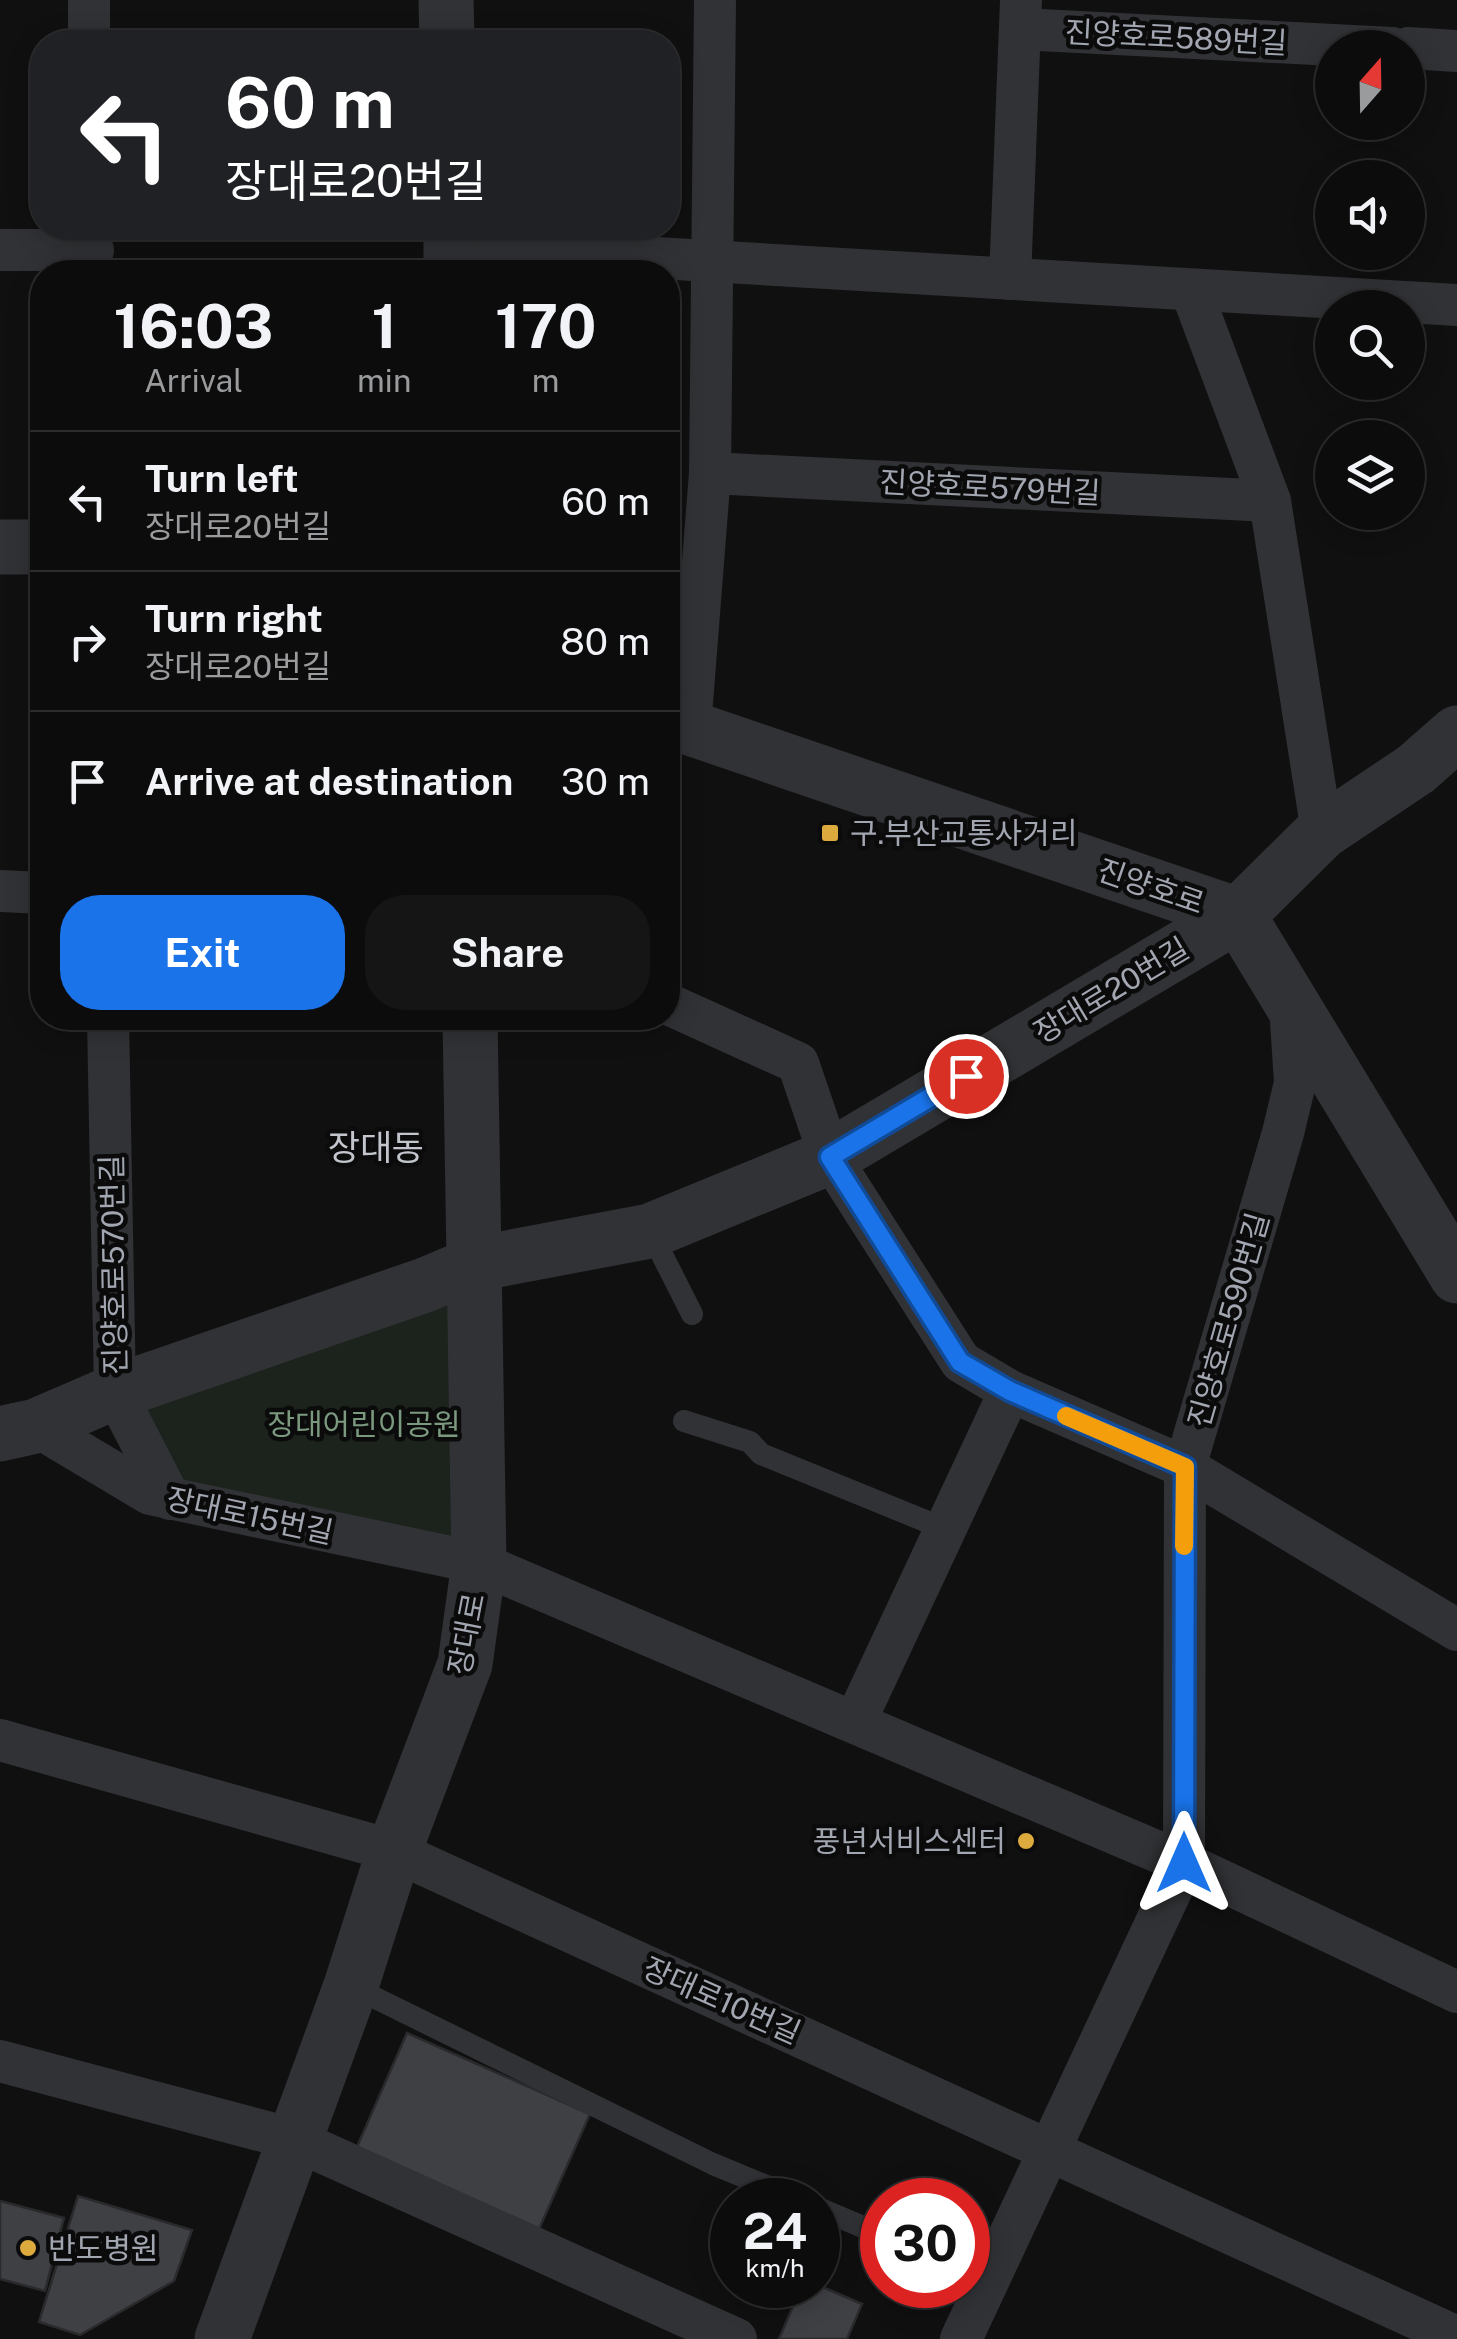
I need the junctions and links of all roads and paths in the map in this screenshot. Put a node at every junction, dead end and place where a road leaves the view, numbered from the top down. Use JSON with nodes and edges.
{"nodes":[{"id":1,"x":89,"y":0,"type":"edge"},
{"id":2,"x":446,"y":0,"type":"edge"},
{"id":3,"x":714,"y":0,"type":"edge"},
{"id":4,"x":1020,"y":15,"type":"edge"},
{"id":5,"x":90,"y":30,"type":"edge"},
{"id":6,"x":447,"y":30,"type":"edge"},
{"id":7,"x":1315,"y":41,"type":"edge"},
{"id":8,"x":1425,"y":49,"type":"edge"},
{"id":9,"x":1457,"y":51,"type":"edge"},
{"id":10,"x":451,"y":249,"type":"edge"},
{"id":11,"x":0,"y":250,"type":"edge"},
{"id":12,"x":93,"y":250,"type":"edge"},
{"id":13,"x":672,"y":260,"type":"edge"},
{"id":14,"x":680,"y":260,"type":"edge"},
{"id":15,"x":712,"y":262,"type":"junction"},
{"id":16,"x":1010,"y":279,"type":"junction"},
{"id":17,"x":1190,"y":290,"type":"junction"},
{"id":18,"x":1457,"y":305,"type":"edge"},
{"id":19,"x":710,"y":473,"type":"junction"},
{"id":20,"x":1270,"y":502,"type":"junction"},
{"id":21,"x":0,"y":547,"type":"edge"},
{"id":22,"x":30,"y":547,"type":"edge"},
{"id":23,"x":680,"y":706,"type":"edge"},
{"id":24,"x":680,"y":723,"type":"edge"},
{"id":25,"x":1457,"y":733,"type":"edge"},
{"id":26,"x":1322,"y":832,"type":"junction"},
{"id":27,"x":0,"y":892,"type":"edge"},
{"id":28,"x":30,"y":892,"type":"edge"},
{"id":29,"x":1238,"y":915,"type":"junction"},
{"id":30,"x":1290,"y":1004,"type":"junction"},
{"id":31,"x":680,"y":1009,"type":"edge"},
{"id":32,"x":108,"y":1030,"type":"edge"},
{"id":33,"x":470,"y":1030,"type":"edge"},
{"id":34,"x":830,"y":1157,"type":"junction"},
{"id":35,"x":650,"y":1231,"type":"junction"},
{"id":36,"x":475,"y":1264,"type":"junction"},
{"id":37,"x":1457,"y":1276,"type":"edge"},
{"id":38,"x":692,"y":1314,"type":"dead end"},
{"id":39,"x":1010,"y":1391,"type":"junction"},
{"id":40,"x":115,"y":1392,"type":"junction"},
{"id":41,"x":684,"y":1420,"type":"dead end"},
{"id":42,"x":12,"y":1428,"type":"edge"},
{"id":43,"x":1185,"y":1467,"type":"junction"},
{"id":44,"x":170,"y":1500,"type":"junction"},
{"id":45,"x":945,"y":1528,"type":"junction"},
{"id":46,"x":479,"y":1563,"type":"junction"},
{"id":47,"x":1457,"y":1630,"type":"edge"},
{"id":48,"x":855,"y":1722,"type":"junction"},
{"id":49,"x":0,"y":1740,"type":"edge"},
{"id":50,"x":394,"y":1852,"type":"junction"},
{"id":51,"x":1184,"y":1863,"type":"junction"},
{"id":52,"x":351,"y":1986,"type":"junction"},
{"id":53,"x":1457,"y":1992,"type":"edge"},
{"id":54,"x":0,"y":2060,"type":"edge"},
{"id":55,"x":293,"y":2139,"type":"junction"},
{"id":56,"x":1050,"y":2149,"type":"junction"},
{"id":57,"x":747,"y":2178,"type":"edge"},
{"id":58,"x":990,"y":2255,"type":"edge"},
{"id":59,"x":970,"y":2308,"type":"edge"},
{"id":60,"x":1457,"y":2336,"type":"edge"},
{"id":61,"x":222,"y":2339,"type":"edge"},
{"id":62,"x":736,"y":2339,"type":"edge"},
{"id":63,"x":962,"y":2339,"type":"edge"}],
"edges":[{"from":1,"to":5,"type":"street"},
{"from":2,"to":6,"type":"street"},
{"from":3,"to":15,"type":"street"},
{"from":4,"to":7,"type":"street","name":"진양호로589번길"},
{"from":4,"to":16,"type":"street"},
{"from":8,"to":9,"type":"street"},
{"from":10,"to":13,"type":"street"},
{"from":11,"to":12,"type":"street"},
{"from":14,"to":15,"type":"street"},
{"from":15,"to":16,"type":"street"},
{"from":15,"to":19,"type":"street"},
{"from":16,"to":17,"type":"street"},
{"from":17,"to":18,"type":"street"},
{"from":17,"to":20,"type":"street"},
{"from":19,"to":20,"type":"street","name":"진양호로579번길"},
{"from":19,"to":23,"type":"street"},
{"from":20,"to":26,"type":"street"},
{"from":21,"to":22,"type":"street"},
{"from":24,"to":29,"type":"street","name":"진양호로"},
{"from":25,"to":26,"type":"street"},
{"from":26,"to":29,"type":"street"},
{"from":27,"to":28,"type":"street"},
{"from":29,"to":30,"type":"street","name":"진양호로"},
{"from":29,"to":34,"type":"street","name":"장대로20번길"},
{"from":30,"to":37,"type":"street","name":"진양호로"},
{"from":30,"to":43,"type":"street","name":"진양호로590번길"},
{"from":31,"to":34,"type":"street"},
{"from":32,"to":40,"type":"street","name":"진양호로570번길"},
{"from":33,"to":36,"type":"street","name":"장대로"},
{"from":34,"to":35,"type":"street","name":"장대로20번길"},
{"from":34,"to":39,"type":"street"},
{"from":35,"to":36,"type":"street","name":"장대로20번길"},
{"from":35,"to":38,"type":"lane"},
{"from":36,"to":40,"type":"street"},
{"from":36,"to":46,"type":"street","name":"장대로"},
{"from":39,"to":43,"type":"street"},
{"from":39,"to":45,"type":"street"},
{"from":40,"to":42,"type":"street","name":"장대로15번길"},
{"from":40,"to":44,"type":"street","name":"진양호로570번길"},
{"from":41,"to":45,"type":"lane"},
{"from":42,"to":44,"type":"street","name":"장대로15번길"},
{"from":43,"to":47,"type":"street"},
{"from":43,"to":51,"type":"street","name":"진양호로590번길"},
{"from":44,"to":46,"type":"street","name":"장대로15번길"},
{"from":45,"to":48,"type":"street"},
{"from":46,"to":48,"type":"street","name":"장대로15번길"},
{"from":46,"to":50,"type":"street","name":"장대로"},
{"from":48,"to":51,"type":"street","name":"장대로15번길"},
{"from":49,"to":50,"type":"street","name":"장대로10번길"},
{"from":50,"to":52,"type":"street","name":"장대로"},
{"from":50,"to":56,"type":"street","name":"장대로10번길"},
{"from":51,"to":53,"type":"street","name":"장대로15번길"},
{"from":51,"to":56,"type":"street","name":"진양호로590번길"},
{"from":52,"to":55,"type":"street","name":"장대로"},
{"from":52,"to":57,"type":"lane"},
{"from":54,"to":55,"type":"street"},
{"from":55,"to":61,"type":"street","name":"장대로"},
{"from":55,"to":62,"type":"street"},
{"from":56,"to":58,"type":"street","name":"진양호로590번길"},
{"from":56,"to":60,"type":"street","name":"장대로10번길"},
{"from":59,"to":63,"type":"street","name":"진양호로590번길"}]}
